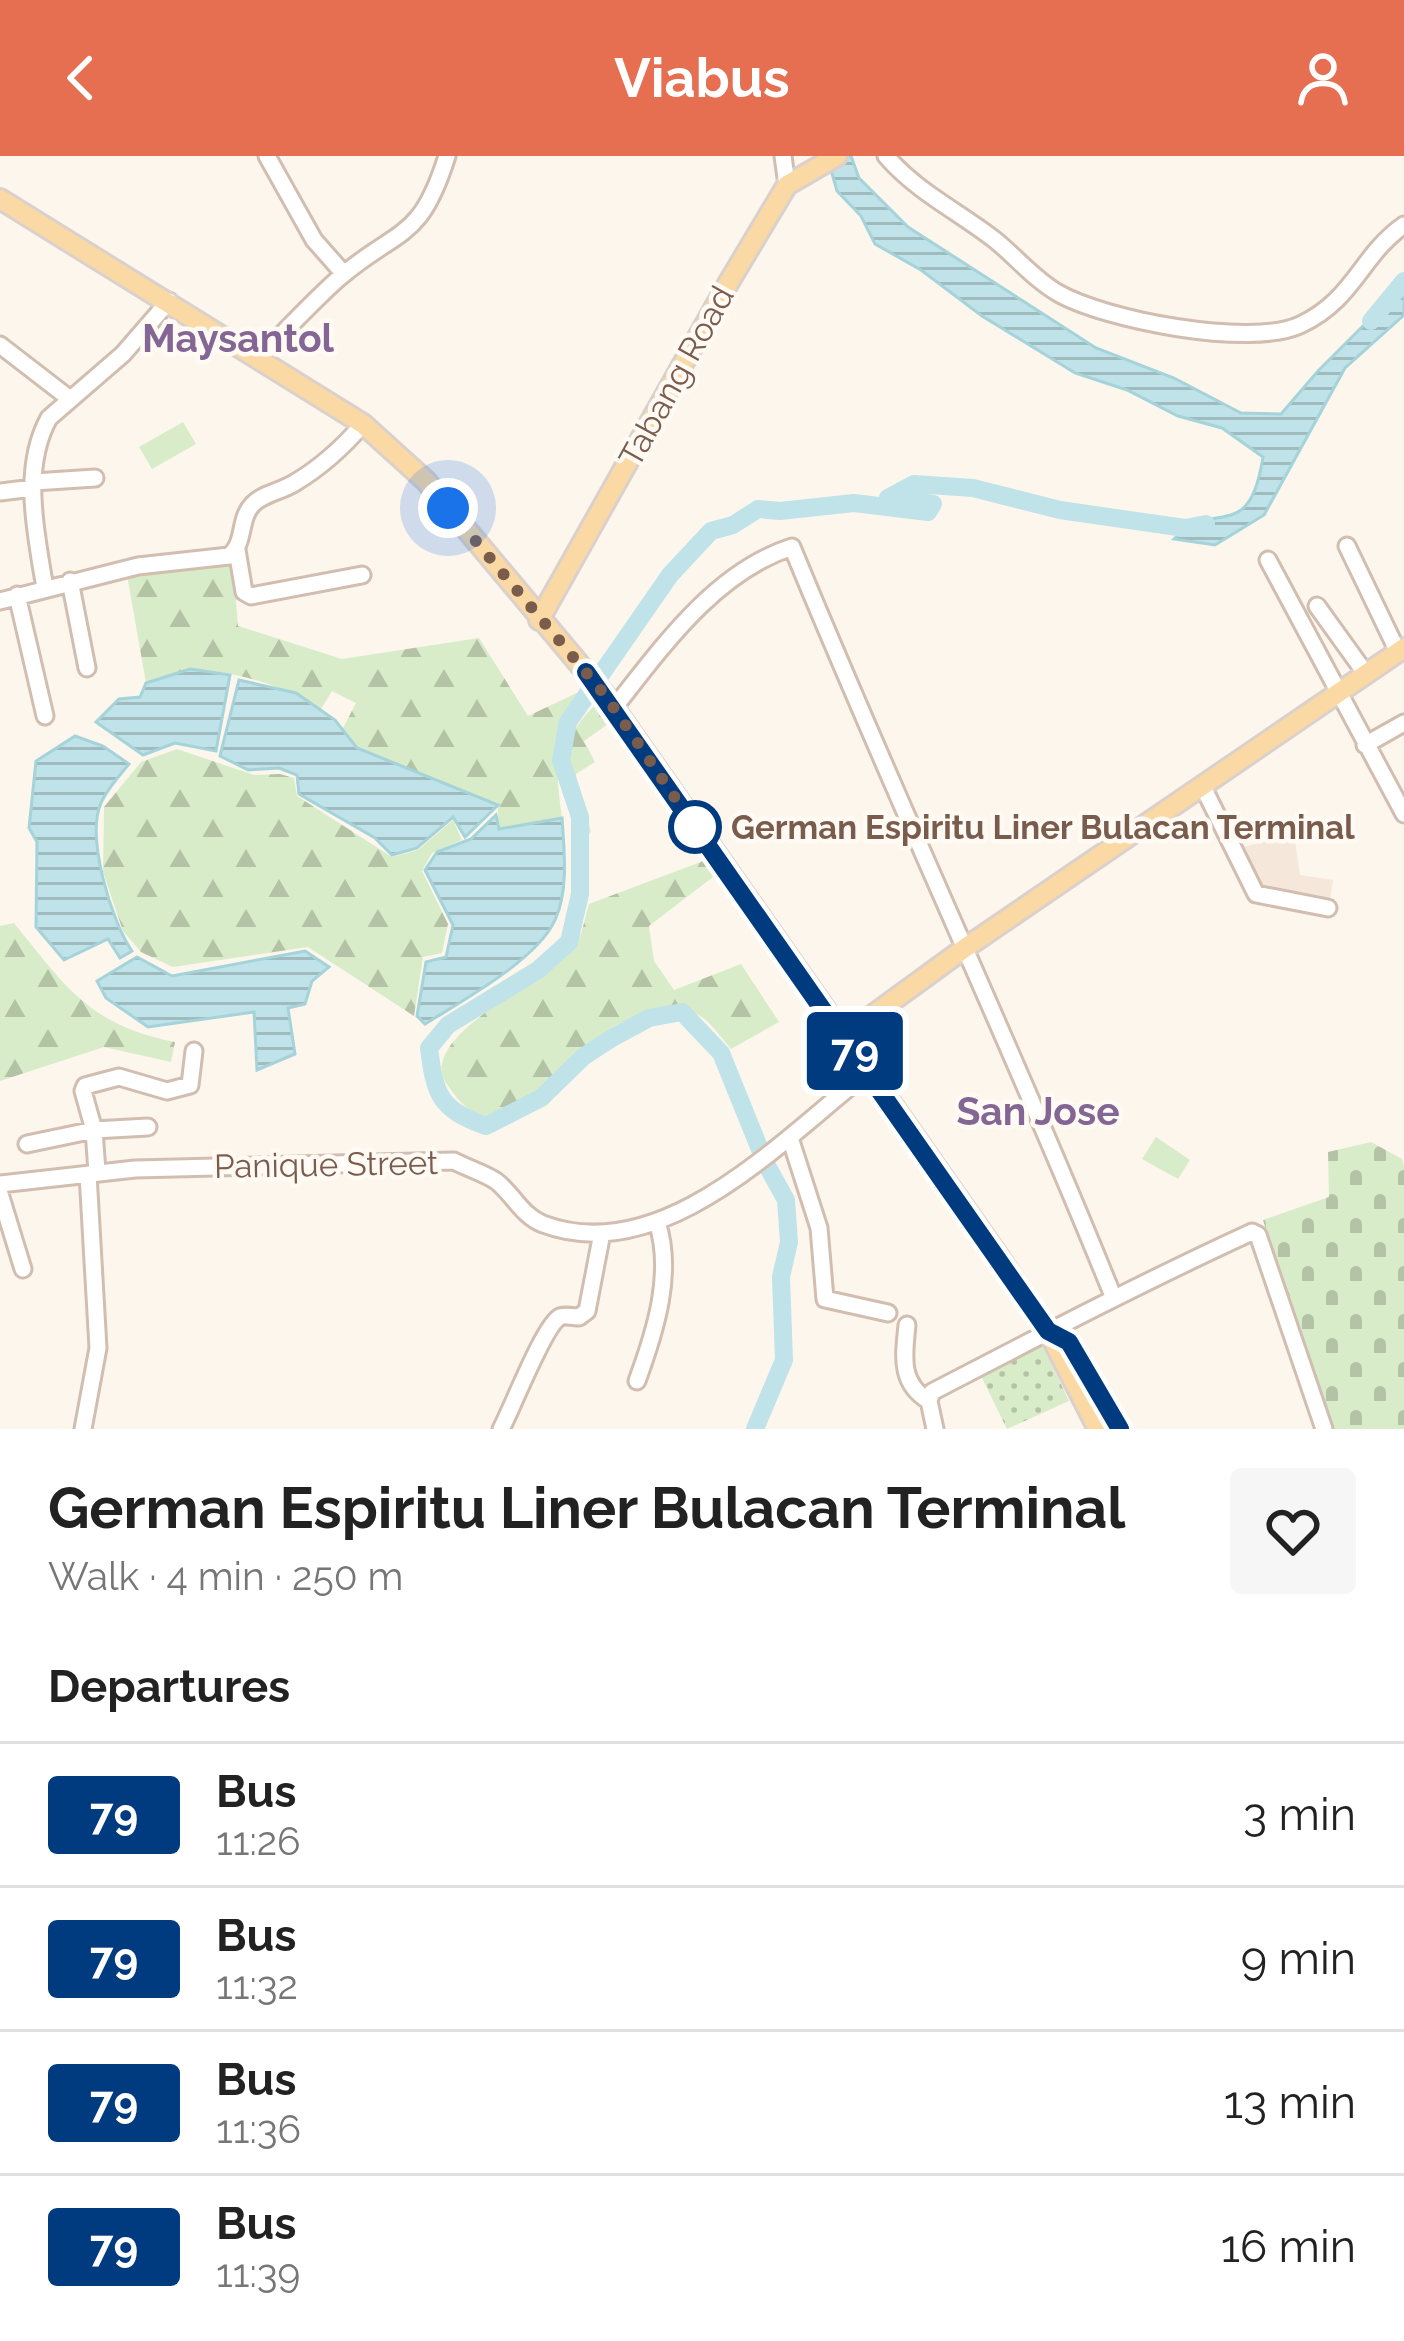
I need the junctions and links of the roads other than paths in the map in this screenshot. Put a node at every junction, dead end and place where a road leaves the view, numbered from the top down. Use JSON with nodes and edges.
{"nodes":[{"id":1,"x":267,"y":156,"type":"edge"},
{"id":2,"x":447,"y":156,"type":"edge"},
{"id":3,"x":783,"y":156,"type":"edge"},
{"id":4,"x":886,"y":156,"type":"edge"},
{"id":5,"x":833,"y":158,"type":"edge"},
{"id":6,"x":788,"y":185,"type":"junction"},
{"id":7,"x":0,"y":199,"type":"edge"},
{"id":8,"x":1404,"y":225,"type":"edge"},
{"id":9,"x":344,"y":274,"type":"junction"},
{"id":10,"x":170,"y":301,"type":"junction"},
{"id":11,"x":0,"y":345,"type":"edge"},
{"id":12,"x":259,"y":358,"type":"junction"},
{"id":13,"x":70,"y":399,"type":"junction"},
{"id":14,"x":363,"y":424,"type":"junction"},
{"id":15,"x":95,"y":478,"type":"dead end"},
{"id":16,"x":33,"y":485,"type":"junction"},
{"id":17,"x":0,"y":492,"type":"edge"},
{"id":18,"x":1347,"y":546,"type":"dead end"},
{"id":19,"x":237,"y":550,"type":"junction"},
{"id":20,"x":1268,"y":560,"type":"dead end"},
{"id":21,"x":362,"y":574,"type":"dead end"},
{"id":22,"x":70,"y":581,"type":"junction"},
{"id":23,"x":45,"y":588,"type":"junction"},
{"id":24,"x":8,"y":598,"type":"edge"},
{"id":25,"x":1316,"y":606,"type":"dead end"},
{"id":26,"x":539,"y":620,"type":"junction"},
{"id":27,"x":1401,"y":650,"type":"edge"},
{"id":28,"x":87,"y":668,"type":"dead end"},
{"id":29,"x":1366,"y":674,"type":"junction"},
{"id":30,"x":1338,"y":694,"type":"junction"},
{"id":31,"x":609,"y":701,"type":"junction"},
{"id":32,"x":45,"y":716,"type":"dead end"},
{"id":33,"x":1404,"y":723,"type":"edge"},
{"id":34,"x":1365,"y":745,"type":"junction"},
{"id":35,"x":1203,"y":788,"type":"junction"},
{"id":36,"x":1404,"y":814,"type":"edge"},
{"id":37,"x":1328,"y":908,"type":"dead end"},
{"id":38,"x":965,"y":948,"type":"junction"},
{"id":39,"x":873,"y":1015,"type":"junction"},
{"id":40,"x":833,"y":1021,"type":"junction"},
{"id":41,"x":850,"y":1043,"type":"junction"},
{"id":42,"x":194,"y":1051,"type":"dead end"},
{"id":43,"x":868,"y":1072,"type":"junction"},
{"id":44,"x":148,"y":1127,"type":"dead end"},
{"id":45,"x":94,"y":1130,"type":"junction"},
{"id":46,"x":27,"y":1144,"type":"dead end"},
{"id":47,"x":784,"y":1144,"type":"junction"},
{"id":48,"x":92,"y":1173,"type":"junction"},
{"id":49,"x":0,"y":1184,"type":"edge"},
{"id":50,"x":0,"y":1194,"type":"edge"},
{"id":51,"x":657,"y":1222,"type":"junction"},
{"id":52,"x":602,"y":1233,"type":"junction"},
{"id":53,"x":23,"y":1268,"type":"dead end"},
{"id":54,"x":1113,"y":1296,"type":"junction"},
{"id":55,"x":888,"y":1313,"type":"dead end"},
{"id":56,"x":907,"y":1325,"type":"dead end"},
{"id":57,"x":1048,"y":1331,"type":"junction"},
{"id":58,"x":637,"y":1381,"type":"dead end"},
{"id":59,"x":1096,"y":1384,"type":"junction"},
{"id":60,"x":1077,"y":1394,"type":"junction"},
{"id":61,"x":929,"y":1401,"type":"junction"},
{"id":62,"x":83,"y":1429,"type":"edge"},
{"id":63,"x":501,"y":1429,"type":"edge"},
{"id":64,"x":935,"y":1429,"type":"edge"},
{"id":65,"x":1098,"y":1429,"type":"edge"},
{"id":66,"x":1120,"y":1429,"type":"edge"},
{"id":67,"x":1324,"y":1429,"type":"edge"}],
"edges":[{"from":1,"to":9,"type":"street"},
{"from":2,"to":9,"type":"street"},
{"from":3,"to":6,"type":"street"},
{"from":4,"to":8,"type":"street"},
{"from":5,"to":6,"type":"main road","name":"Tabang Road"},
{"from":6,"to":26,"type":"main road","name":"Tabang Road"},
{"from":7,"to":10,"type":"main road"},
{"from":9,"to":12,"type":"street"},
{"from":10,"to":12,"type":"main road"},
{"from":10,"to":13,"type":"street"},
{"from":11,"to":13,"type":"street"},
{"from":12,"to":14,"type":"main road"},
{"from":13,"to":16,"type":"street"},
{"from":14,"to":19,"type":"street"},
{"from":14,"to":26,"type":"main road"},
{"from":15,"to":16,"type":"street"},
{"from":16,"to":17,"type":"street"},
{"from":16,"to":23,"type":"street"},
{"from":18,"to":27,"type":"street"},
{"from":19,"to":21,"type":"street"},
{"from":19,"to":22,"type":"street"},
{"from":20,"to":30,"type":"street"},
{"from":22,"to":23,"type":"street"},
{"from":22,"to":28,"type":"street"},
{"from":23,"to":24,"type":"street"},
{"from":24,"to":32,"type":"street"},
{"from":25,"to":29,"type":"street"},
{"from":26,"to":31,"type":"main road"},
{"from":27,"to":29,"type":"main road"},
{"from":29,"to":30,"type":"main road"},
{"from":30,"to":34,"type":"street"},
{"from":30,"to":35,"type":"main road"},
{"from":31,"to":38,"type":"street"},
{"from":31,"to":40,"type":"main road"},
{"from":33,"to":34,"type":"street"},
{"from":34,"to":36,"type":"street"},
{"from":35,"to":37,"type":"street"},
{"from":35,"to":38,"type":"main road"},
{"from":38,"to":39,"type":"main road"},
{"from":38,"to":54,"type":"street"},
{"from":39,"to":40,"type":"main road"},
{"from":39,"to":41,"type":"main road"},
{"from":40,"to":41,"type":"main road"},
{"from":41,"to":43,"type":"main road"},
{"from":42,"to":45,"type":"street"},
{"from":43,"to":47,"type":"street","name":"Panique Street"},
{"from":43,"to":57,"type":"main road"},
{"from":44,"to":45,"type":"street"},
{"from":45,"to":46,"type":"street"},
{"from":45,"to":48,"type":"street"},
{"from":47,"to":51,"type":"street","name":"Panique Street"},
{"from":47,"to":55,"type":"street"},
{"from":48,"to":49,"type":"street","name":"Panique Street"},
{"from":48,"to":52,"type":"street","name":"Panique Street"},
{"from":48,"to":62,"type":"street"},
{"from":50,"to":53,"type":"street"},
{"from":51,"to":52,"type":"street","name":"Panique Street"},
{"from":51,"to":58,"type":"street"},
{"from":52,"to":63,"type":"street"},
{"from":54,"to":57,"type":"street"},
{"from":54,"to":67,"type":"street"},
{"from":56,"to":61,"type":"street"},
{"from":57,"to":59,"type":"main road"},
{"from":57,"to":60,"type":"main road"},
{"from":57,"to":61,"type":"street"},
{"from":59,"to":60,"type":"main road"},
{"from":59,"to":66,"type":"main road"},
{"from":60,"to":65,"type":"main road"},
{"from":61,"to":64,"type":"street"}]}
